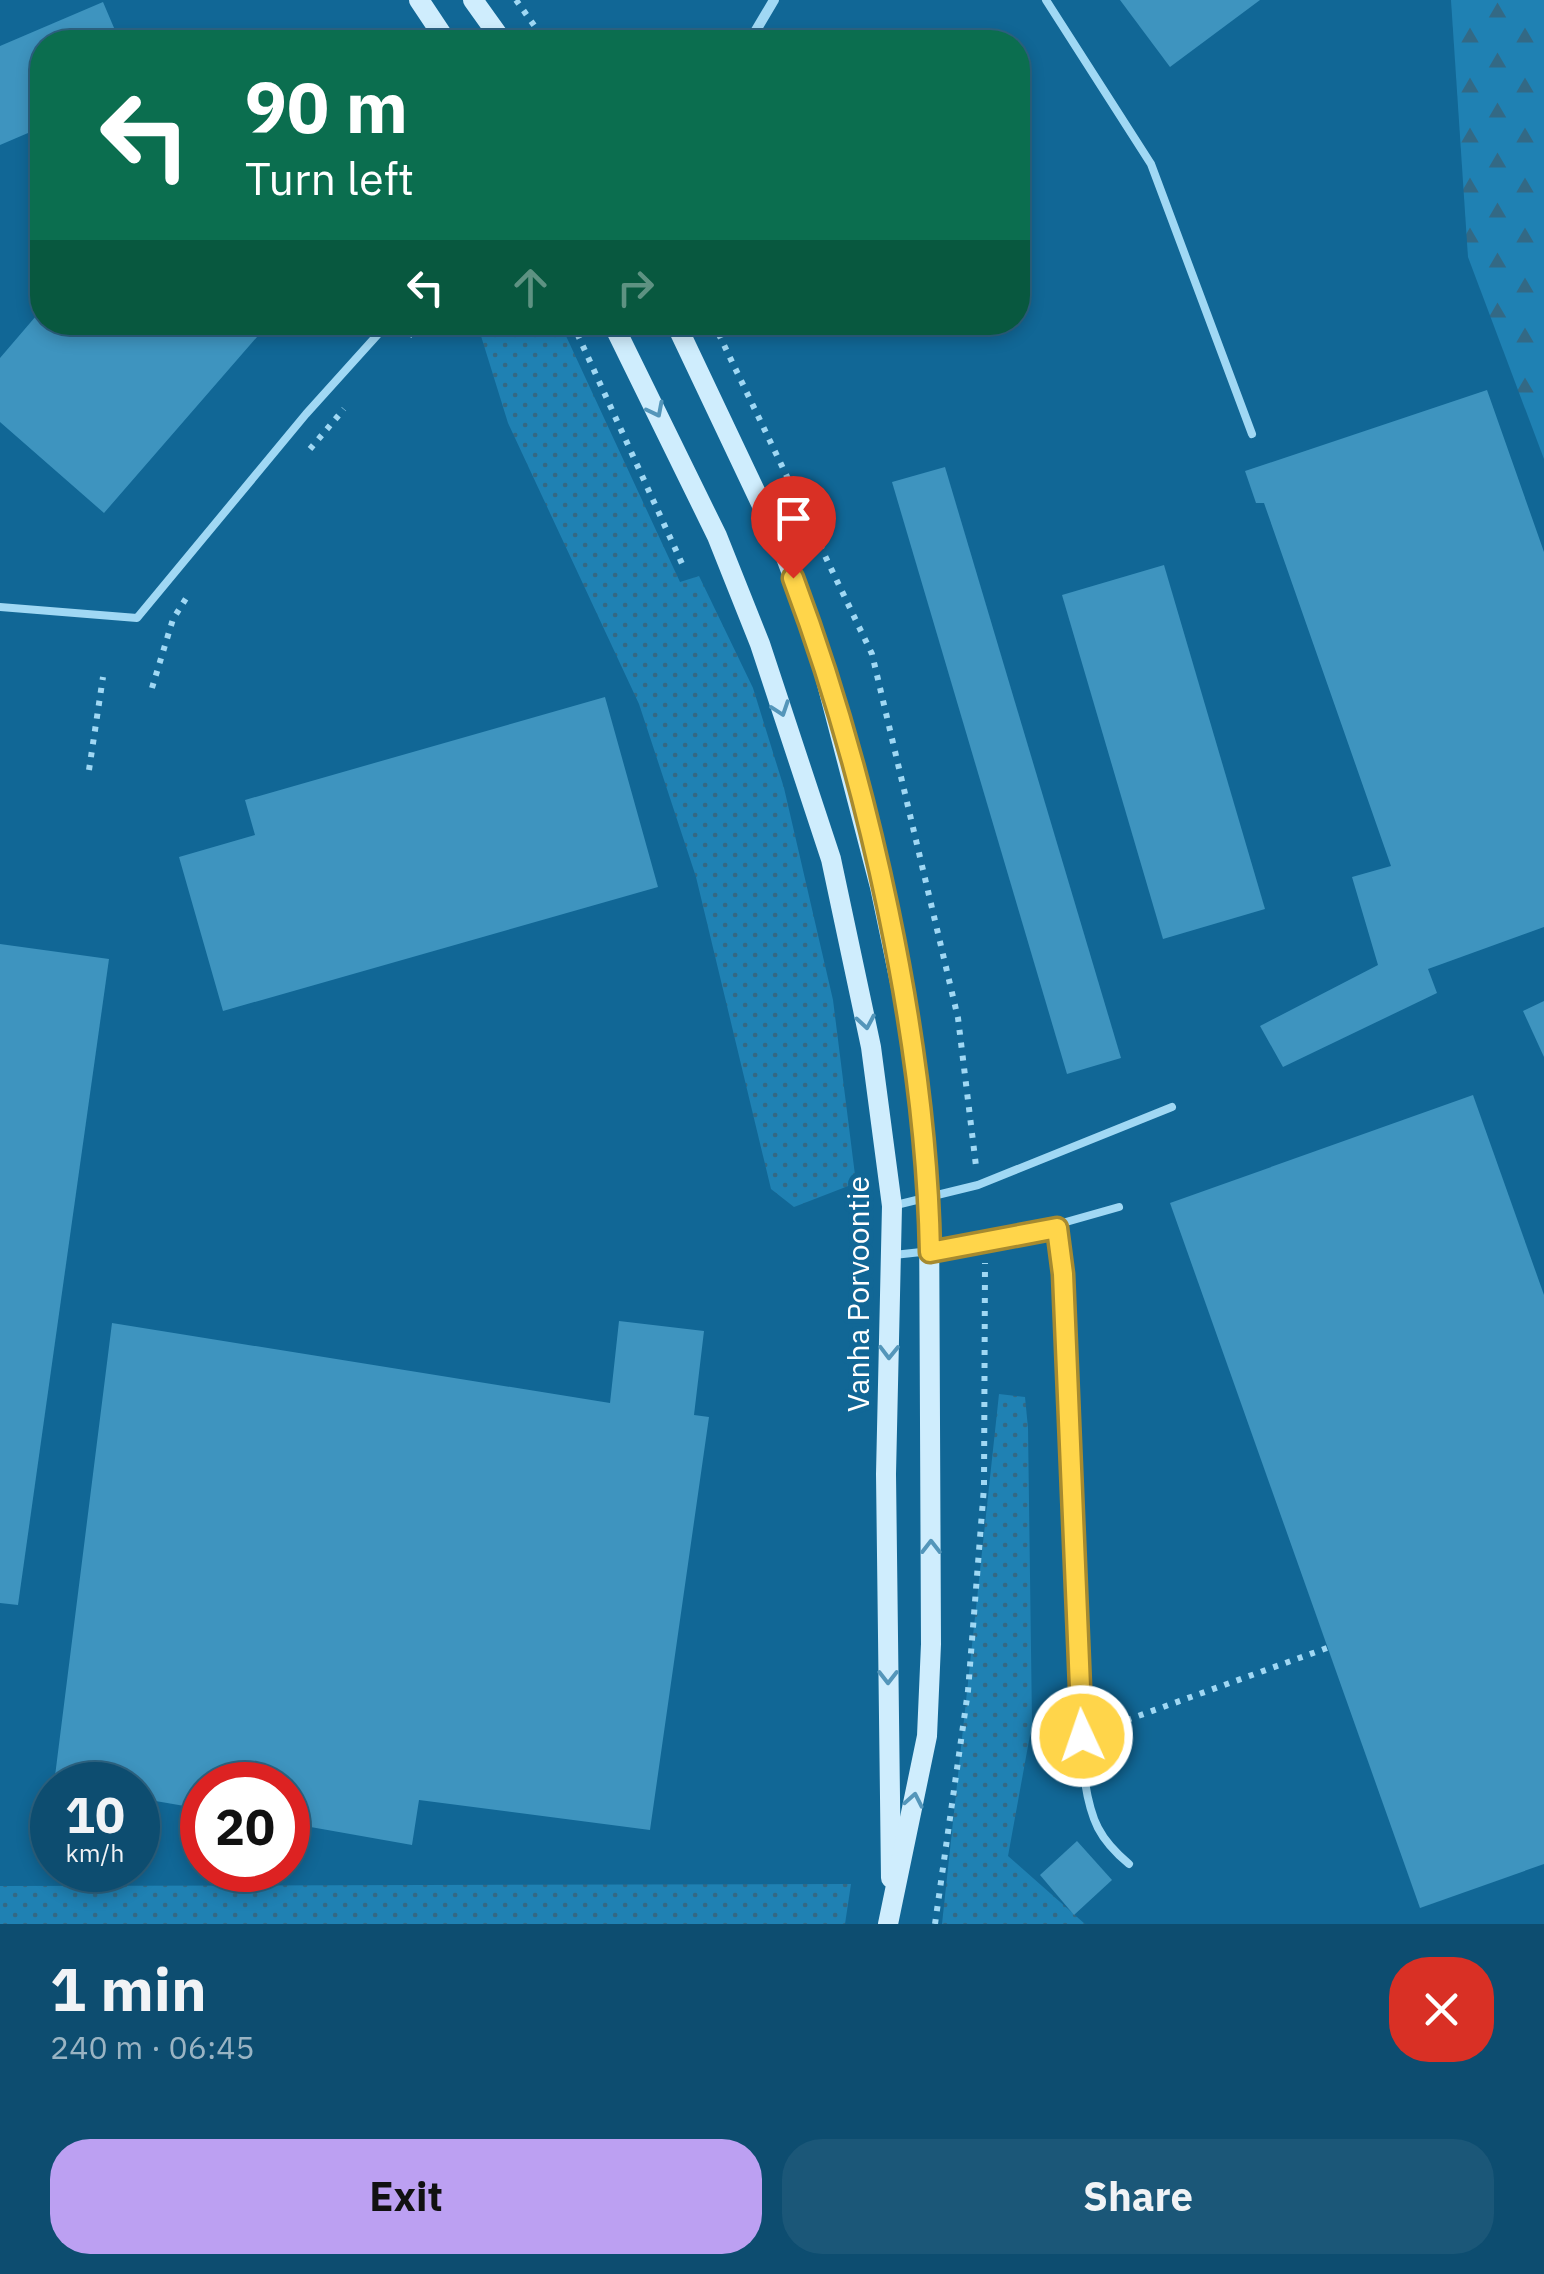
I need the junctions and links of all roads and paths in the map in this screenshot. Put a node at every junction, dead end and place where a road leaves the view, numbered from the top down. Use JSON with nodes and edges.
{"nodes":[{"id":1,"x":419,"y":0,"type":"edge"},
{"id":2,"x":473,"y":0,"type":"edge"},
{"id":3,"x":516,"y":0,"type":"edge"},
{"id":4,"x":774,"y":0,"type":"edge"},
{"id":5,"x":1046,"y":0,"type":"edge"},
{"id":6,"x":439,"y":30,"type":"edge"},
{"id":7,"x":494,"y":30,"type":"edge"},
{"id":8,"x":537,"y":30,"type":"edge"},
{"id":9,"x":757,"y":30,"type":"edge"},
{"id":10,"x":378,"y":335,"type":"edge"},
{"id":11,"x":409,"y":335,"type":"edge"},
{"id":12,"x":578,"y":335,"type":"edge"},
{"id":13,"x":618,"y":335,"type":"edge"},
{"id":14,"x":681,"y":335,"type":"edge"},
{"id":15,"x":397,"y":350,"type":"dead end"},
{"id":16,"x":349,"y":404,"type":"dead end"},
{"id":17,"x":1252,"y":434,"type":"dead end"},
{"id":18,"x":300,"y":460,"type":"dead end"},
{"id":19,"x":684,"y":568,"type":"dead end"},
{"id":20,"x":196,"y":583,"type":"dead end"},
{"id":21,"x":0,"y":607,"type":"edge"},
{"id":22,"x":103,"y":678,"type":"dead end"},
{"id":23,"x":152,"y":688,"type":"dead end"},
{"id":24,"x":90,"y":770,"type":"dead end"},
{"id":25,"x":1172,"y":1107,"type":"dead end"},
{"id":26,"x":930,"y":1199,"type":"junction"},
{"id":27,"x":892,"y":1206,"type":"junction"},
{"id":28,"x":1119,"y":1207,"type":"dead end"},
{"id":29,"x":1057,"y":1228,"type":"junction"},
{"id":30,"x":930,"y":1252,"type":"junction"},
{"id":31,"x":892,"y":1255,"type":"junction"},
{"id":32,"x":984,"y":1488,"type":"dead end"},
{"id":33,"x":1327,"y":1648,"type":"dead end"},
{"id":34,"x":1082,"y":1736,"type":"junction"},
{"id":35,"x":1129,"y":1864,"type":"dead end"},
{"id":36,"x":892,"y":1895,"type":"junction"},
{"id":37,"x":888,"y":1924,"type":"edge"},
{"id":38,"x":935,"y":1924,"type":"edge"}],
"edges":[{"from":1,"to":6,"type":"main road"},
{"from":2,"to":7,"type":"main road"},
{"from":3,"to":8,"type":"path"},
{"from":4,"to":9,"type":"street"},
{"from":5,"to":17,"type":"lane"},
{"from":10,"to":21,"type":"lane"},
{"from":11,"to":15,"type":"path"},
{"from":12,"to":19,"type":"path"},
{"from":13,"to":27,"type":"main road","name":"Vanha Porvoontie","one_way":true},
{"from":14,"to":26,"type":"main road","name":"Vanha Porvoontie"},
{"from":16,"to":18,"type":"path"},
{"from":20,"to":23,"type":"path"},
{"from":22,"to":24,"type":"path"},
{"from":25,"to":26,"type":"lane"},
{"from":26,"to":27,"type":"lane"},
{"from":26,"to":30,"type":"main road","name":"Vanha Porvoontie"},
{"from":27,"to":31,"type":"main road","name":"Vanha Porvoontie"},
{"from":28,"to":29,"type":"lane"},
{"from":29,"to":30,"type":"lane"},
{"from":29,"to":34,"type":"lane"},
{"from":30,"to":31,"type":"lane"},
{"from":36,"to":30,"type":"main road","name":"Vanha Porvoontie","one_way":true},
{"from":31,"to":36,"type":"main road","name":"Vanha Porvoontie","one_way":true},
{"from":32,"to":38,"type":"path"},
{"from":33,"to":34,"type":"path"},
{"from":34,"to":35,"type":"lane"},
{"from":36,"to":37,"type":"main road","name":"Vanha Porvoontie"}]}
